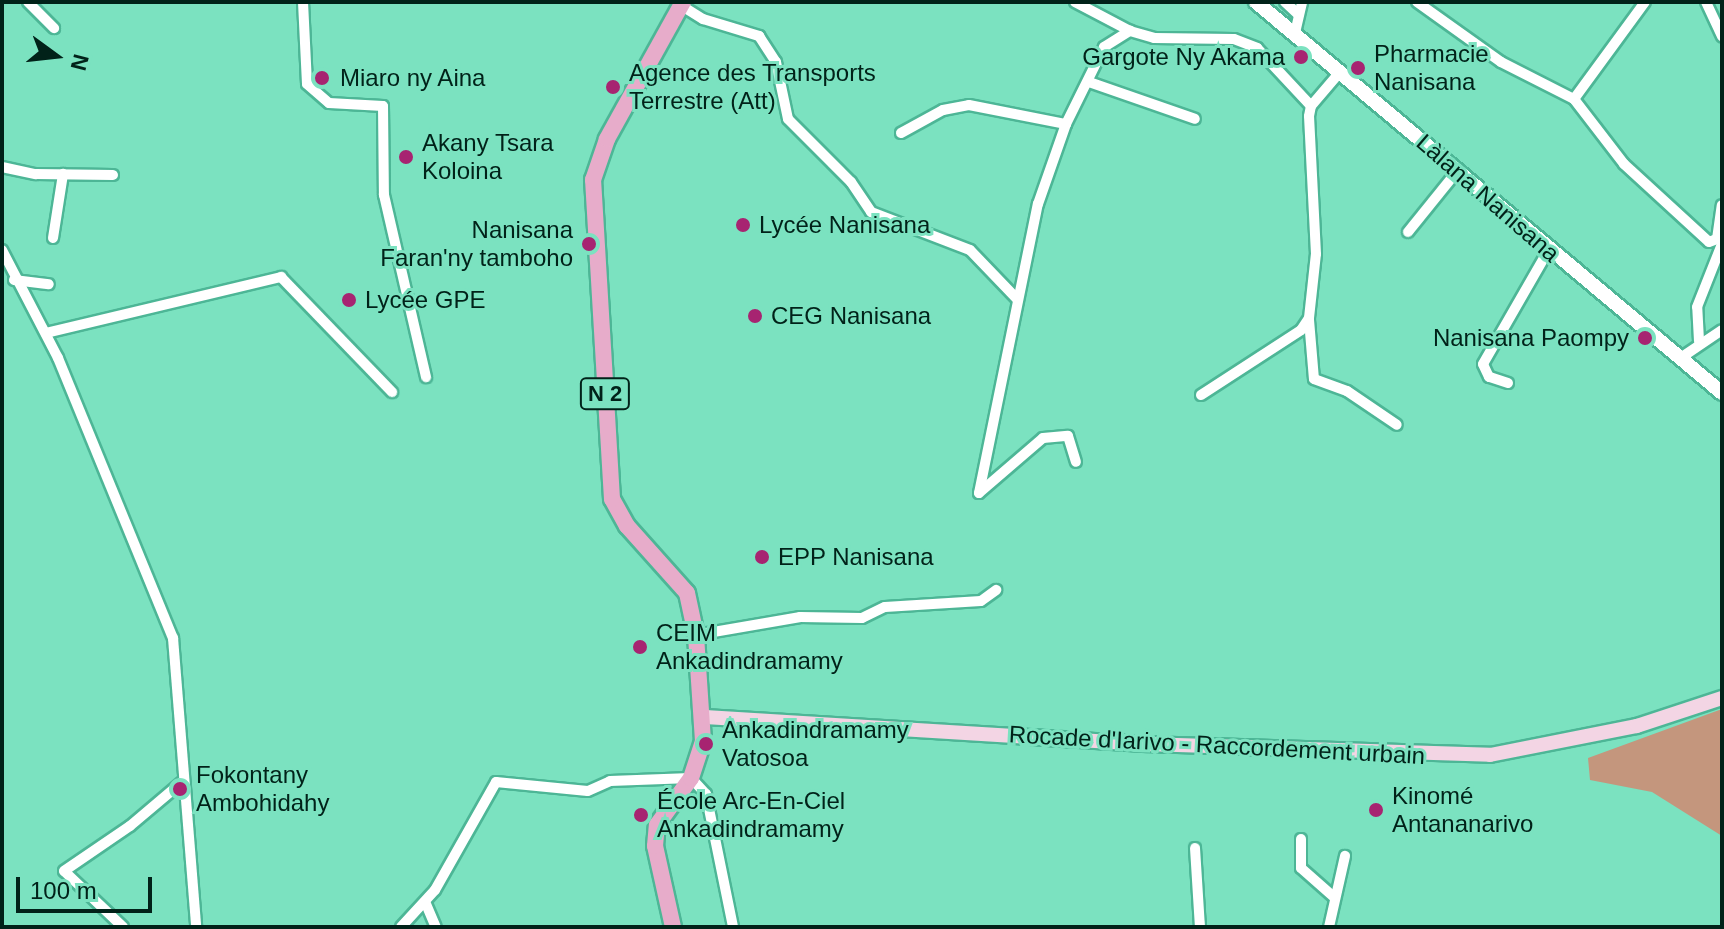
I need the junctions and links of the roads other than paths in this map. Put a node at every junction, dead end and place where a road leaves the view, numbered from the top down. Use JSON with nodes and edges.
{"nodes":[{"id":1,"x":28,"y":2,"type":"edge"},
{"id":2,"x":303,"y":2,"type":"edge"},
{"id":3,"x":1075,"y":2,"type":"edge"},
{"id":4,"x":1256,"y":2,"type":"edge"},
{"id":5,"x":1285,"y":2,"type":"edge"},
{"id":6,"x":1302,"y":2,"type":"edge"},
{"id":7,"x":1417,"y":2,"type":"edge"},
{"id":8,"x":1645,"y":2,"type":"edge"},
{"id":9,"x":1706,"y":2,"type":"edge"},
{"id":10,"x":682,"y":4,"type":"edge"},
{"id":11,"x":1298,"y":14,"type":"junction"},
{"id":12,"x":54,"y":28,"type":"dead end"},
{"id":13,"x":1130,"y":31,"type":"junction"},
{"id":14,"x":1295,"y":33,"type":"junction"},
{"id":15,"x":1722,"y":36,"type":"edge"},
{"id":16,"x":1340,"y":72,"type":"junction"},
{"id":17,"x":1089,"y":82,"type":"junction"},
{"id":18,"x":1574,"y":99,"type":"junction"},
{"id":19,"x":1311,"y":106,"type":"junction"},
{"id":20,"x":1195,"y":119,"type":"dead end"},
{"id":21,"x":1066,"y":124,"type":"junction"},
{"id":22,"x":901,"y":133,"type":"dead end"},
{"id":23,"x":2,"y":167,"type":"edge"},
{"id":24,"x":1458,"y":170,"type":"junction"},
{"id":25,"x":63,"y":174,"type":"junction"},
{"id":26,"x":113,"y":175,"type":"dead end"},
{"id":27,"x":1722,"y":205,"type":"edge"},
{"id":28,"x":1408,"y":232,"type":"dead end"},
{"id":29,"x":53,"y":238,"type":"dead end"},
{"id":30,"x":1722,"y":244,"type":"edge"},
{"id":31,"x":2,"y":250,"type":"edge"},
{"id":32,"x":1548,"y":251,"type":"junction"},
{"id":33,"x":14,"y":280,"type":"junction"},
{"id":34,"x":49,"y":284,"type":"dead end"},
{"id":35,"x":1017,"y":299,"type":"junction"},
{"id":36,"x":1309,"y":318,"type":"junction"},
{"id":37,"x":1722,"y":330,"type":"edge"},
{"id":38,"x":46,"y":333,"type":"junction"},
{"id":39,"x":1699,"y":341,"type":"junction"},
{"id":40,"x":1682,"y":357,"type":"junction"},
{"id":41,"x":426,"y":377,"type":"dead end"},
{"id":42,"x":1508,"y":383,"type":"dead end"},
{"id":43,"x":392,"y":392,"type":"dead end"},
{"id":44,"x":1722,"y":393,"type":"edge"},
{"id":45,"x":1201,"y":395,"type":"dead end"},
{"id":46,"x":1397,"y":425,"type":"dead end"},
{"id":47,"x":1076,"y":462,"type":"dead end"},
{"id":48,"x":996,"y":590,"type":"dead end"},
{"id":49,"x":696,"y":635,"type":"junction"},
{"id":50,"x":1722,"y":698,"type":"edge"},
{"id":51,"x":704,"y":717,"type":"junction"},
{"id":52,"x":691,"y":778,"type":"junction"},
{"id":53,"x":182,"y":782,"type":"junction"},
{"id":54,"x":1301,"y":839,"type":"dead end"},
{"id":55,"x":1195,"y":848,"type":"dead end"},
{"id":56,"x":1345,"y":856,"type":"dead end"},
{"id":57,"x":1335,"y":898,"type":"junction"},
{"id":58,"x":426,"y":904,"type":"junction"},
{"id":59,"x":123,"y":927,"type":"edge"},
{"id":60,"x":196,"y":927,"type":"edge"},
{"id":61,"x":401,"y":927,"type":"edge"},
{"id":62,"x":436,"y":927,"type":"edge"},
{"id":63,"x":673,"y":927,"type":"edge"},
{"id":64,"x":733,"y":927,"type":"edge"},
{"id":65,"x":1200,"y":927,"type":"edge"},
{"id":66,"x":1329,"y":927,"type":"edge"}],
"edges":[{"from":1,"to":12,"type":"street"},
{"from":2,"to":41,"type":"street"},
{"from":3,"to":13,"type":"street"},
{"from":4,"to":14,"type":"street","name":"Làlana Nanisana"},
{"from":5,"to":11,"type":"street"},
{"from":6,"to":11,"type":"street"},
{"from":7,"to":18,"type":"street"},
{"from":8,"to":18,"type":"street"},
{"from":9,"to":15,"type":"street"},
{"from":10,"to":35,"type":"street"},
{"from":10,"to":49,"type":"main road","number":"N 2"},
{"from":11,"to":14,"type":"street"},
{"from":13,"to":17,"type":"street"},
{"from":13,"to":19,"type":"street"},
{"from":14,"to":16,"type":"street","name":"Làlana Nanisana"},
{"from":16,"to":19,"type":"street"},
{"from":16,"to":24,"type":"street","name":"Làlana Nanisana"},
{"from":17,"to":20,"type":"street"},
{"from":17,"to":21,"type":"street"},
{"from":18,"to":27,"type":"street"},
{"from":19,"to":36,"type":"street"},
{"from":21,"to":22,"type":"street"},
{"from":21,"to":35,"type":"street"},
{"from":23,"to":25,"type":"street"},
{"from":24,"to":28,"type":"street"},
{"from":24,"to":32,"type":"street","name":"Làlana Nanisana"},
{"from":25,"to":26,"type":"street"},
{"from":25,"to":29,"type":"street"},
{"from":30,"to":39,"type":"street"},
{"from":31,"to":33,"type":"street"},
{"from":32,"to":40,"type":"street","name":"Làlana Nanisana"},
{"from":32,"to":42,"type":"street"},
{"from":33,"to":34,"type":"street"},
{"from":33,"to":38,"type":"street"},
{"from":35,"to":47,"type":"street"},
{"from":36,"to":45,"type":"street"},
{"from":36,"to":46,"type":"street"},
{"from":37,"to":39,"type":"street"},
{"from":38,"to":43,"type":"street"},
{"from":38,"to":53,"type":"street"},
{"from":39,"to":40,"type":"street"},
{"from":40,"to":44,"type":"street","name":"Làlana Nanisana"},
{"from":48,"to":49,"type":"street"},
{"from":49,"to":51,"type":"main road","number":"N 2"},
{"from":50,"to":51,"type":"main road","name":"Rocade d'Iarivo - Raccordement urbain"},
{"from":51,"to":52,"type":"main road","number":"N 2"},
{"from":52,"to":58,"type":"street"},
{"from":52,"to":63,"type":"main road","number":"N 2"},
{"from":52,"to":64,"type":"street"},
{"from":53,"to":59,"type":"street"},
{"from":53,"to":60,"type":"street"},
{"from":54,"to":57,"type":"street"},
{"from":55,"to":65,"type":"street"},
{"from":56,"to":57,"type":"street"},
{"from":57,"to":66,"type":"street"},
{"from":58,"to":61,"type":"street"},
{"from":58,"to":62,"type":"street"}]}
